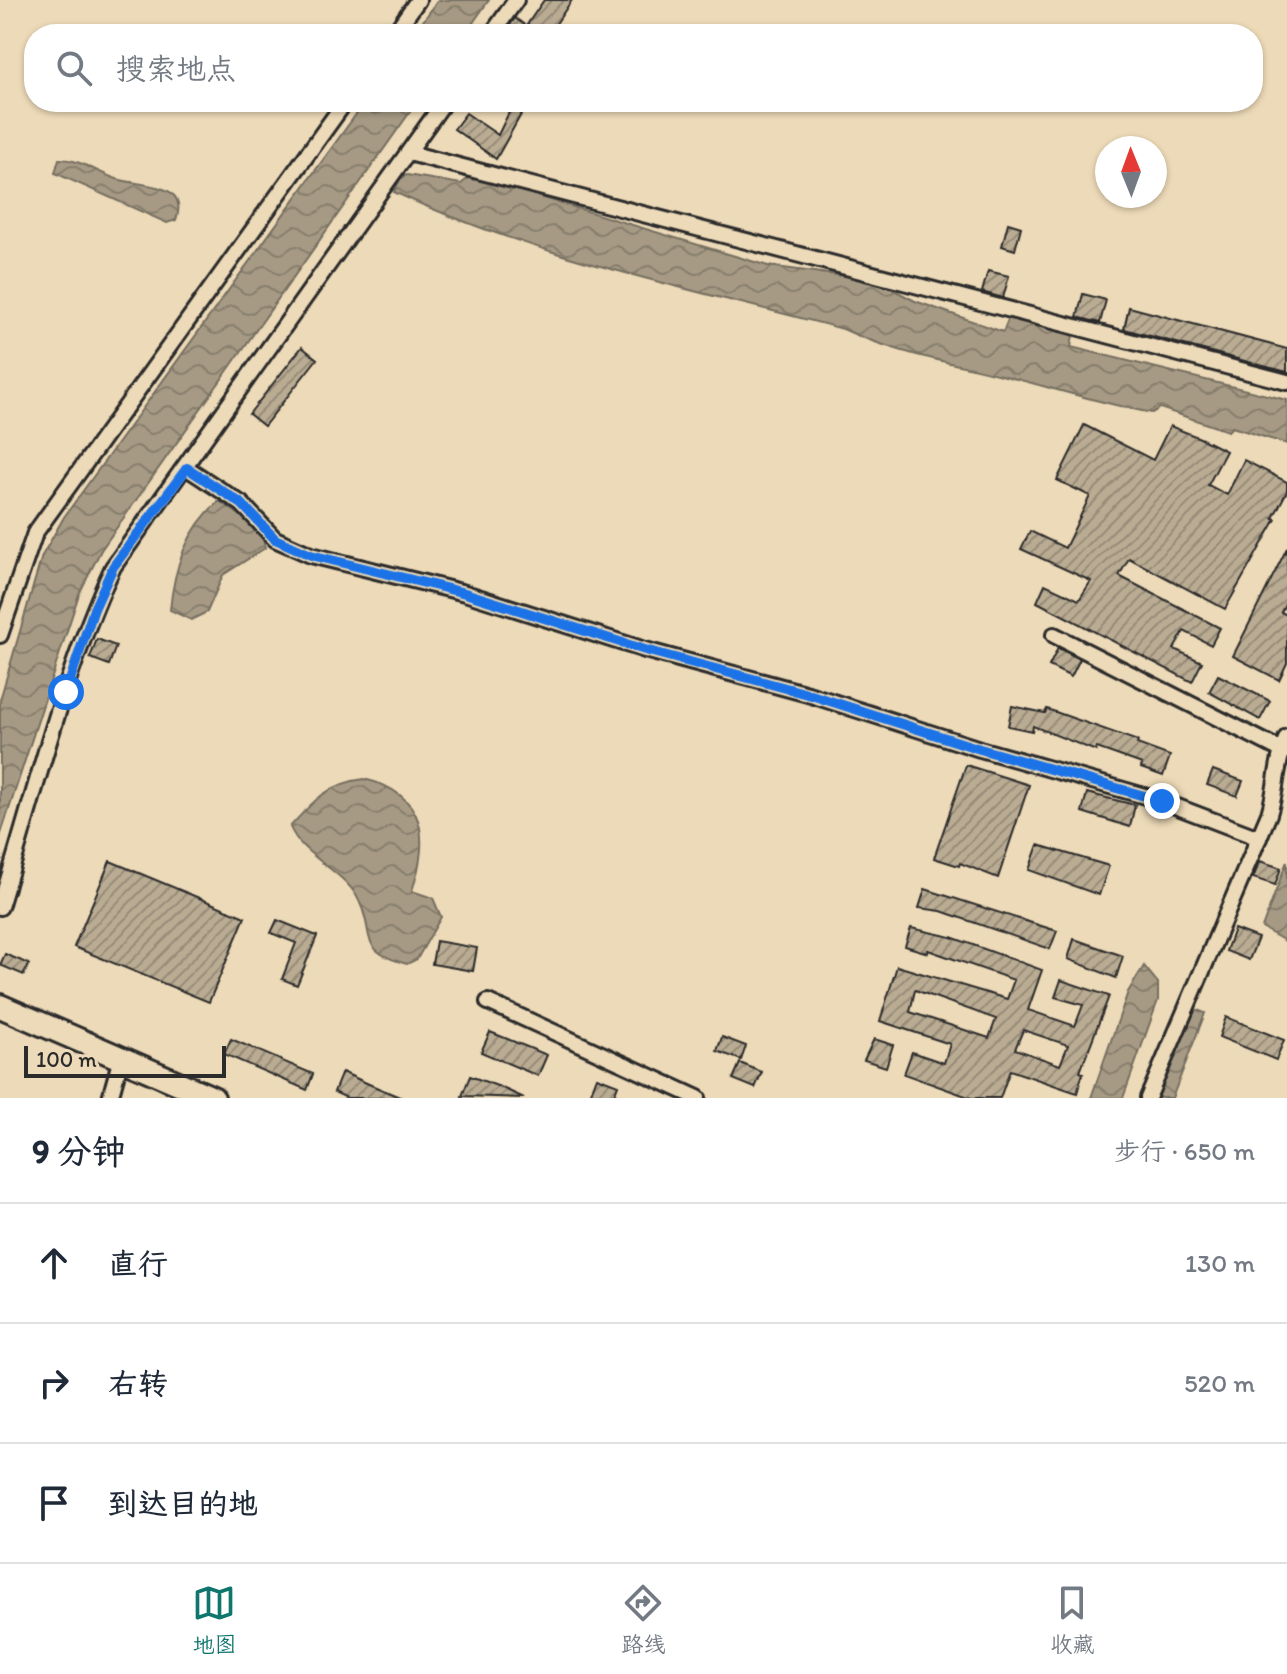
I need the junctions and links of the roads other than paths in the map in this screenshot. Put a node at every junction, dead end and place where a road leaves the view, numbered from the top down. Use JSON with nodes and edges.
{"nodes":[{"id":1,"x":418,"y":0,"type":"edge"},
{"id":2,"x":516,"y":0,"type":"edge"},
{"id":3,"x":401,"y":24,"type":"edge"},
{"id":4,"x":499,"y":24,"type":"edge"},
{"id":5,"x":338,"y":112,"type":"edge"},
{"id":6,"x":437,"y":112,"type":"edge"},
{"id":7,"x":409,"y":153,"type":"junction"},
{"id":8,"x":1287,"y":382,"type":"edge"},
{"id":9,"x":187,"y":468,"type":"junction"},
{"id":10,"x":0,"y":635,"type":"edge"},
{"id":11,"x":1054,"y":635,"type":"dead end"},
{"id":12,"x":1284,"y":743,"type":"edge"},
{"id":13,"x":1259,"y":838,"type":"junction"},
{"id":14,"x":0,"y":907,"type":"edge"},
{"id":15,"x":488,"y":1002,"type":"dead end"},
{"id":16,"x":0,"y":1006,"type":"edge"},
{"id":17,"x":121,"y":1058,"type":"junction"},
{"id":18,"x":110,"y":1098,"type":"edge"},
{"id":19,"x":213,"y":1098,"type":"edge"},
{"id":20,"x":698,"y":1098,"type":"edge"},
{"id":21,"x":1148,"y":1098,"type":"edge"}],
"edges":[{"from":1,"to":3,"type":"street"},
{"from":2,"to":4,"type":"street"},
{"from":5,"to":10,"type":"street"},
{"from":6,"to":7,"type":"street"},
{"from":7,"to":8,"type":"street"},
{"from":7,"to":9,"type":"street"},
{"from":9,"to":13,"type":"street"},
{"from":9,"to":14,"type":"street"},
{"from":11,"to":12,"type":"street"},
{"from":12,"to":13,"type":"street"},
{"from":13,"to":21,"type":"street"},
{"from":15,"to":20,"type":"street"},
{"from":16,"to":17,"type":"main road"},
{"from":17,"to":18,"type":"street"},
{"from":17,"to":19,"type":"main road"}]}
